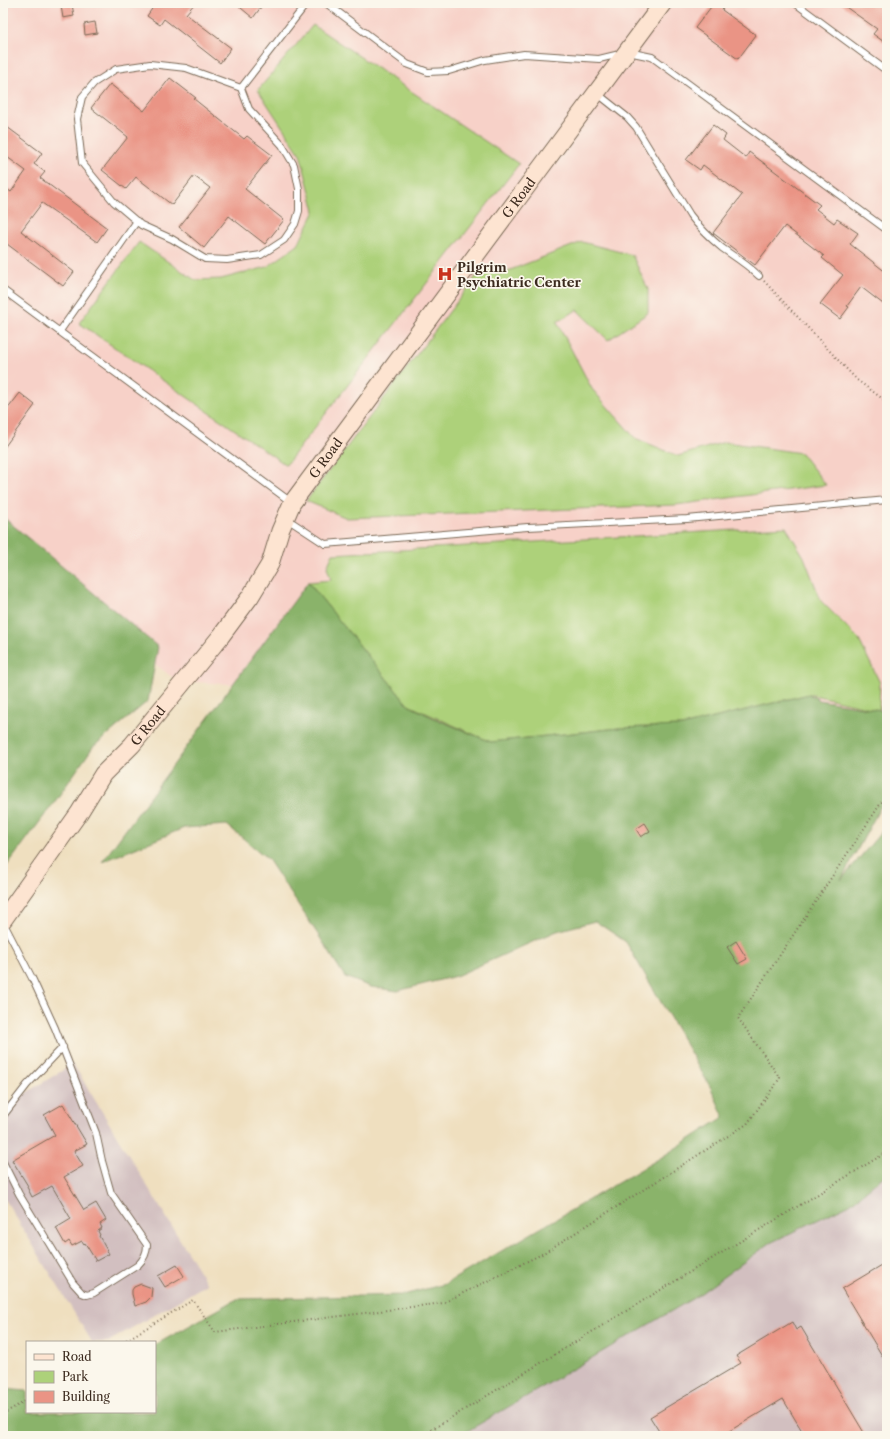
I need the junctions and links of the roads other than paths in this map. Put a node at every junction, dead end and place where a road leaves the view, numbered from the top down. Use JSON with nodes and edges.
{"nodes":[{"id":1,"x":307,"y":3,"type":"edge"},
{"id":2,"x":326,"y":3,"type":"edge"},
{"id":3,"x":663,"y":3,"type":"edge"},
{"id":4,"x":795,"y":3,"type":"edge"},
{"id":5,"x":628,"y":52,"type":"junction"},
{"id":6,"x":887,"y":71,"type":"edge"},
{"id":7,"x":241,"y":88,"type":"junction"},
{"id":8,"x":597,"y":93,"type":"junction"},
{"id":9,"x":137,"y":221,"type":"junction"},
{"id":10,"x":887,"y":230,"type":"edge"},
{"id":11,"x":759,"y":276,"type":"road end"},
{"id":12,"x":3,"y":290,"type":"edge"},
{"id":13,"x":60,"y":331,"type":"junction"},
{"id":14,"x":887,"y":500,"type":"edge"},
{"id":15,"x":288,"y":510,"type":"junction"},
{"id":16,"x":3,"y":921,"type":"edge"},
{"id":17,"x":63,"y":1047,"type":"junction"},
{"id":18,"x":3,"y":1116,"type":"edge"},
{"id":19,"x":3,"y":1162,"type":"edge"}],
"edges":[{"from":1,"to":7,"type":"lane"},
{"from":2,"to":5,"type":"lane"},
{"from":3,"to":5,"type":"street","name":"G Road"},
{"from":4,"to":6,"type":"lane"},
{"from":5,"to":8,"type":"street","name":"G Road"},
{"from":5,"to":10,"type":"lane"},
{"from":7,"to":9,"type":"lane"},
{"from":7,"to":9,"type":"lane"},
{"from":8,"to":11,"type":"lane"},
{"from":8,"to":15,"type":"street","name":"G Road"},
{"from":9,"to":13,"type":"lane"},
{"from":12,"to":13,"type":"lane"},
{"from":13,"to":15,"type":"lane"},
{"from":14,"to":15,"type":"lane"},
{"from":15,"to":16,"type":"street","name":"G Road"},
{"from":16,"to":17,"type":"lane"},
{"from":17,"to":18,"type":"lane"},
{"from":17,"to":19,"type":"lane"}]}
